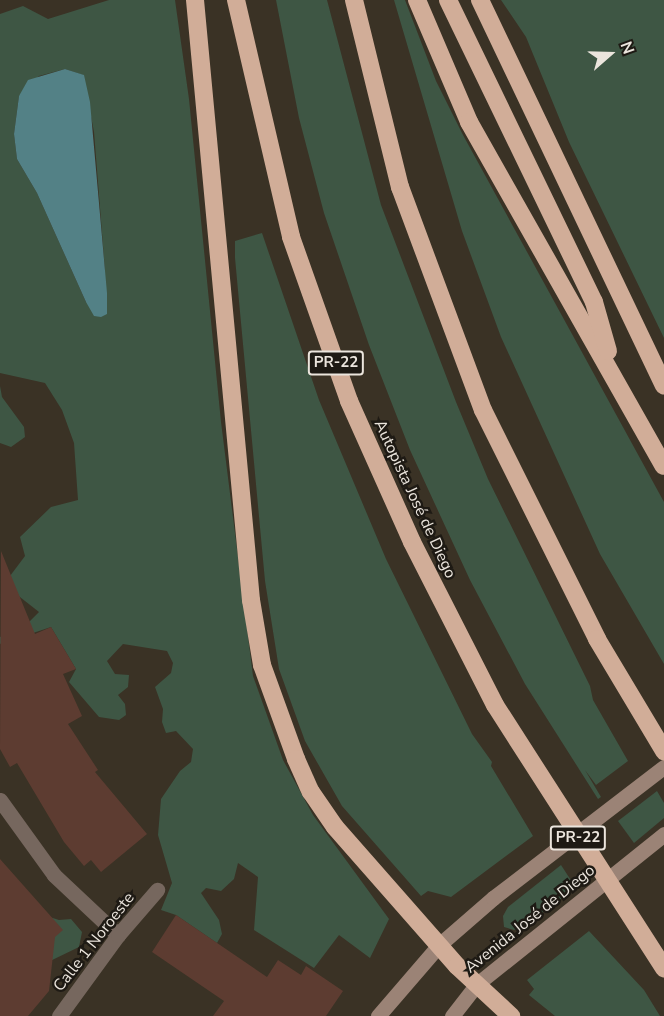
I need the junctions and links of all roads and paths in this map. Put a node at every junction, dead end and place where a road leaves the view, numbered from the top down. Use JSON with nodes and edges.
{"nodes":[{"id":1,"x":195,"y":0,"type":"edge"},
{"id":2,"x":236,"y":0,"type":"edge"},
{"id":3,"x":354,"y":0,"type":"edge"},
{"id":4,"x":417,"y":0,"type":"edge"},
{"id":5,"x":448,"y":0,"type":"edge"},
{"id":6,"x":480,"y":0,"type":"edge"},
{"id":7,"x":615,"y":375,"type":"junction"},
{"id":8,"x":664,"y":385,"type":"edge"},
{"id":9,"x":664,"y":466,"type":"edge"},
{"id":10,"x":664,"y":752,"type":"edge"},
{"id":11,"x":664,"y":767,"type":"edge"},
{"id":12,"x":0,"y":800,"type":"edge"},
{"id":13,"x":664,"y":834,"type":"edge"},
{"id":14,"x":157,"y":890,"type":"dead end"},
{"id":15,"x":118,"y":935,"type":"junction"},
{"id":16,"x":439,"y":945,"type":"junction"},
{"id":17,"x":664,"y":968,"type":"edge"},
{"id":18,"x":477,"y":984,"type":"junction"},
{"id":19,"x":60,"y":1016,"type":"edge"},
{"id":20,"x":378,"y":1016,"type":"edge"},
{"id":21,"x":452,"y":1016,"type":"edge"},
{"id":22,"x":511,"y":1016,"type":"edge"}],
"edges":[{"from":1,"to":16,"type":"highway"},
{"from":2,"to":17,"type":"highway","name":"Autopista José de Diego","number":"PR-22","bridge":true},
{"from":3,"to":10,"type":"highway"},
{"from":4,"to":7,"type":"highway"},
{"from":5,"to":7,"type":"highway"},
{"from":6,"to":8,"type":"highway"},
{"from":7,"to":9,"type":"highway"},
{"from":11,"to":16,"type":"main road"},
{"from":12,"to":15,"type":"street"},
{"from":13,"to":18,"type":"main road","name":"Avenida José de Diego"},
{"from":14,"to":15,"type":"street","name":"Calle 1 Noroeste"},
{"from":15,"to":19,"type":"street","name":"Calle 1 Noroeste"},
{"from":16,"to":18,"type":"highway"},
{"from":16,"to":20,"type":"main road"},
{"from":18,"to":21,"type":"main road","name":"Avenida José de Diego"},
{"from":18,"to":22,"type":"highway"}]}
